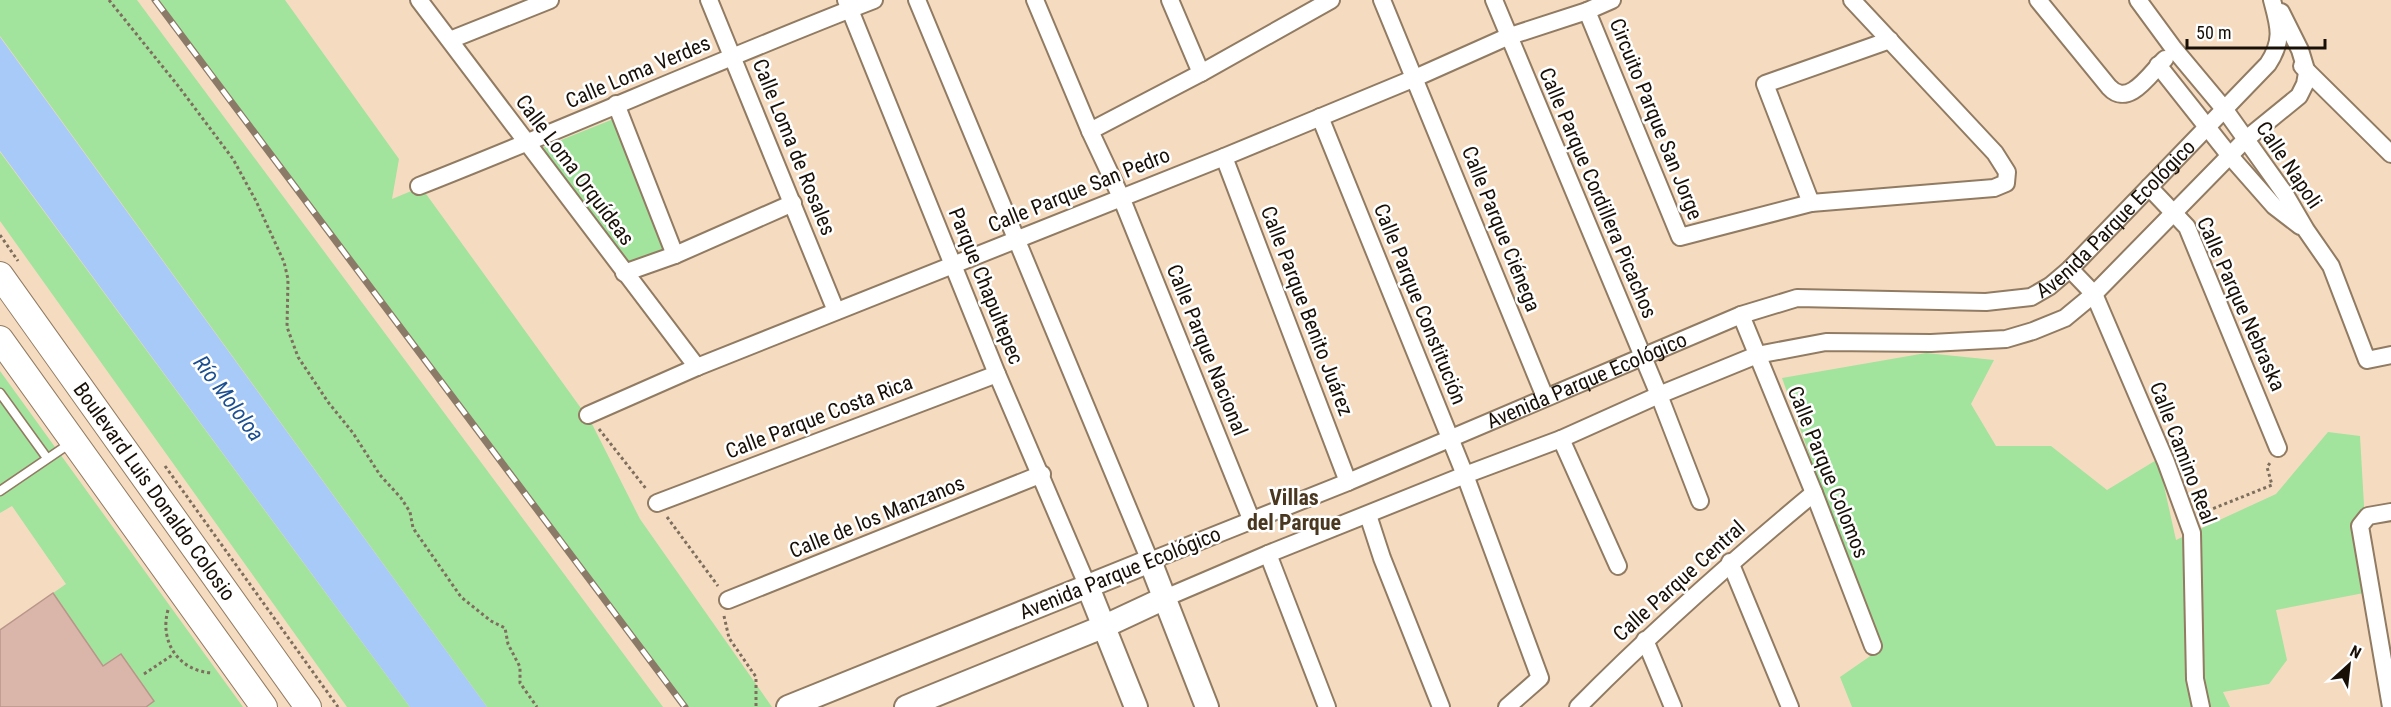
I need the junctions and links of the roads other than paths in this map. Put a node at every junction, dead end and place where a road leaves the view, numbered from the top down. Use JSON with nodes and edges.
{"nodes":[{"id":1,"x":419,"y":0,"type":"edge"},
{"id":2,"x":550,"y":0,"type":"edge"},
{"id":3,"x":710,"y":0,"type":"edge"},
{"id":4,"x":874,"y":0,"type":"edge"},
{"id":5,"x":918,"y":0,"type":"edge"},
{"id":6,"x":1035,"y":0,"type":"edge"},
{"id":7,"x":1170,"y":0,"type":"edge"},
{"id":8,"x":1331,"y":0,"type":"edge"},
{"id":9,"x":1382,"y":0,"type":"edge"},
{"id":10,"x":1494,"y":0,"type":"edge"},
{"id":11,"x":1612,"y":0,"type":"edge"},
{"id":12,"x":1852,"y":0,"type":"edge"},
{"id":13,"x":2038,"y":0,"type":"edge"},
{"id":14,"x":2138,"y":0,"type":"edge"},
{"id":15,"x":2273,"y":0,"type":"edge"},
{"id":16,"x":848,"y":5,"type":"edge"},
{"id":17,"x":1587,"y":11,"type":"junction"},
{"id":18,"x":1507,"y":37,"type":"junction"},
{"id":19,"x":450,"y":40,"type":"junction"},
{"id":20,"x":1890,"y":40,"type":"junction"},
{"id":21,"x":2279,"y":42,"type":"junction"},
{"id":22,"x":2174,"y":49,"type":"junction"},
{"id":23,"x":733,"y":56,"type":"junction"},
{"id":24,"x":2158,"y":65,"type":"junction"},
{"id":25,"x":1201,"y":73,"type":"junction"},
{"id":26,"x":2307,"y":73,"type":"junction"},
{"id":27,"x":1415,"y":78,"type":"junction"},
{"id":28,"x":616,"y":104,"type":"junction"},
{"id":29,"x":2225,"y":110,"type":"junction"},
{"id":30,"x":1320,"y":117,"type":"junction"},
{"id":31,"x":2208,"y":127,"type":"junction"},
{"id":32,"x":1090,"y":131,"type":"junction"},
{"id":33,"x":2245,"y":140,"type":"junction"},
{"id":34,"x":526,"y":144,"type":"junction"},
{"id":35,"x":2391,"y":154,"type":"edge"},
{"id":36,"x":2230,"y":156,"type":"junction"},
{"id":37,"x":1224,"y":157,"type":"junction"},
{"id":38,"x":419,"y":186,"type":"dead end"},
{"id":39,"x":2149,"y":187,"type":"junction"},
{"id":40,"x":1121,"y":197,"type":"junction"},
{"id":41,"x":793,"y":203,"type":"junction"},
{"id":42,"x":1811,"y":203,"type":"junction"},
{"id":43,"x":2174,"y":212,"type":"junction"},
{"id":44,"x":2306,"y":230,"type":"junction"},
{"id":45,"x":1016,"y":238,"type":"junction"},
{"id":46,"x":675,"y":255,"type":"junction"},
{"id":47,"x":953,"y":265,"type":"junction"},
{"id":48,"x":2070,"y":269,"type":"junction"},
{"id":49,"x":10,"y":270,"type":"edge"},
{"id":50,"x":624,"y":273,"type":"junction"},
{"id":51,"x":2094,"y":294,"type":"junction"},
{"id":52,"x":836,"y":311,"type":"junction"},
{"id":53,"x":1741,"y":315,"type":"junction"},
{"id":54,"x":3,"y":347,"type":"edge"},
{"id":55,"x":2391,"y":355,"type":"edge"},
{"id":56,"x":1642,"y":356,"type":"junction"},
{"id":57,"x":1757,"y":356,"type":"junction"},
{"id":58,"x":697,"y":367,"type":"junction"},
{"id":59,"x":997,"y":374,"type":"junction"},
{"id":60,"x":0,"y":393,"type":"edge"},
{"id":61,"x":1659,"y":395,"type":"junction"},
{"id":62,"x":1545,"y":396,"type":"junction"},
{"id":63,"x":588,"y":415,"type":"road end"},
{"id":64,"x":1449,"y":439,"type":"junction"},
{"id":65,"x":1561,"y":439,"type":"junction"},
{"id":66,"x":72,"y":441,"type":"junction"},
{"id":67,"x":2278,"y":448,"type":"road end"},
{"id":68,"x":47,"y":458,"type":"junction"},
{"id":69,"x":1042,"y":474,"type":"junction"},
{"id":70,"x":1465,"y":475,"type":"junction"},
{"id":71,"x":1348,"y":482,"type":"junction"},
{"id":72,"x":0,"y":491,"type":"edge"},
{"id":73,"x":1814,"y":493,"type":"junction"},
{"id":74,"x":1700,"y":501,"type":"dead end"},
{"id":75,"x":657,"y":503,"type":"road end"},
{"id":76,"x":2391,"y":512,"type":"edge"},
{"id":77,"x":1368,"y":515,"type":"junction"},
{"id":78,"x":1251,"y":519,"type":"junction"},
{"id":79,"x":1268,"y":554,"type":"junction"},
{"id":80,"x":1150,"y":561,"type":"junction"},
{"id":81,"x":1730,"y":562,"type":"junction"},
{"id":82,"x":1618,"y":566,"type":"dead end"},
{"id":83,"x":1089,"y":587,"type":"junction"},
{"id":84,"x":1166,"y":598,"type":"junction"},
{"id":85,"x":728,"y":600,"type":"road end"},
{"id":86,"x":1105,"y":626,"type":"junction"},
{"id":87,"x":1645,"y":640,"type":"junction"},
{"id":88,"x":1873,"y":646,"type":"dead end"},
{"id":89,"x":264,"y":707,"type":"edge"},
{"id":90,"x":308,"y":707,"type":"edge"},
{"id":91,"x":788,"y":707,"type":"edge"},
{"id":92,"x":906,"y":707,"type":"edge"},
{"id":93,"x":1136,"y":707,"type":"edge"},
{"id":94,"x":1208,"y":707,"type":"edge"},
{"id":95,"x":1326,"y":707,"type":"edge"},
{"id":96,"x":1441,"y":707,"type":"edge"},
{"id":97,"x":1507,"y":707,"type":"edge"},
{"id":98,"x":1578,"y":707,"type":"edge"},
{"id":99,"x":1673,"y":707,"type":"edge"},
{"id":100,"x":1790,"y":707,"type":"edge"},
{"id":101,"x":2201,"y":707,"type":"edge"},
{"id":102,"x":2391,"y":707,"type":"edge"}],
"edges":[{"from":1,"to":19,"type":"street","name":"Calle Loma Orquídeas"},
{"from":2,"to":19,"type":"street"},
{"from":3,"to":23,"type":"street","name":"Calle Loma de Rosales"},
{"from":4,"to":16,"type":"street","name":"Calle Loma Verdes"},
{"from":5,"to":45,"type":"street"},
{"from":6,"to":32,"type":"street","name":"Calle Parque Nacional"},
{"from":7,"to":25,"type":"street"},
{"from":8,"to":25,"type":"street"},
{"from":9,"to":27,"type":"street","name":"Calle Parque Ciénega"},
{"from":10,"to":18,"type":"street","name":"Calle Parque Cordillera Picachos"},
{"from":11,"to":17,"type":"street","name":"Circuito Parque San Jorge"},
{"from":12,"to":20,"type":"street","name":"Circuito Parque San Jorge"},
{"from":13,"to":24,"type":"street"},
{"from":14,"to":22,"type":"street","name":"Calle Napoli"},
{"from":15,"to":21,"type":"street"},
{"from":15,"to":26,"type":"street"},
{"from":16,"to":23,"type":"street","name":"Calle Loma Verdes"},
{"from":16,"to":47,"type":"street","name":"Parque Chapultepec"},
{"from":17,"to":18,"type":"street","name":"Calle Parque San Pedro"},
{"from":17,"to":42,"type":"street","name":"Circuito Parque San Jorge"},
{"from":18,"to":27,"type":"street","name":"Calle Parque San Pedro"},
{"from":18,"to":56,"type":"street","name":"Calle Parque Cordillera Picachos"},
{"from":19,"to":34,"type":"street","name":"Calle Loma Orquídeas"},
{"from":20,"to":42,"type":"street"},
{"from":20,"to":42,"type":"street","name":"Circuito Parque San Jorge"},
{"from":21,"to":26,"type":"street"},
{"from":21,"to":29,"type":"street","name":"Avenida Parque Ecológico"},
{"from":22,"to":24,"type":"street"},
{"from":22,"to":29,"type":"street","name":"Calle Napoli"},
{"from":23,"to":28,"type":"street","name":"Calle Loma Verdes"},
{"from":23,"to":41,"type":"street","name":"Calle Loma de Rosales"},
{"from":24,"to":31,"type":"street","name":"Calle Napoli"},
{"from":25,"to":32,"type":"street"},
{"from":26,"to":33,"type":"street","name":"Avenida Parque Ecológico"},
{"from":26,"to":35,"type":"street"},
{"from":27,"to":30,"type":"street","name":"Calle Parque San Pedro"},
{"from":27,"to":62,"type":"street","name":"Calle Parque Ciénega"},
{"from":28,"to":34,"type":"street","name":"Calle Loma Verdes"},
{"from":28,"to":46,"type":"street"},
{"from":29,"to":31,"type":"street","name":"Avenida Parque Ecológico"},
{"from":29,"to":33,"type":"street","name":"Calle Napoli"},
{"from":30,"to":37,"type":"street","name":"Calle Parque San Pedro"},
{"from":30,"to":64,"type":"street","name":"Calle Parque Constitución"},
{"from":31,"to":36,"type":"street","name":"Calle Napoli"},
{"from":31,"to":39,"type":"street","name":"Avenida Parque Ecológico"},
{"from":32,"to":40,"type":"street","name":"Calle Parque Nacional"},
{"from":33,"to":36,"type":"street","name":"Avenida Parque Ecológico"},
{"from":33,"to":44,"type":"street","name":"Calle Napoli"},
{"from":34,"to":38,"type":"street","name":"Calle Loma Verdes"},
{"from":34,"to":50,"type":"street","name":"Calle Loma Orquídeas"},
{"from":36,"to":43,"type":"street","name":"Avenida Parque Ecológico"},
{"from":36,"to":44,"type":"street","name":"Calle Napoli"},
{"from":37,"to":40,"type":"street","name":"Calle Parque San Pedro"},
{"from":37,"to":71,"type":"street","name":"Calle Parque Benito Juárez"},
{"from":39,"to":43,"type":"street","name":"Calle Parque Nebraska"},
{"from":39,"to":48,"type":"street","name":"Avenida Parque Ecológico"},
{"from":40,"to":45,"type":"street","name":"Calle Parque San Pedro"},
{"from":40,"to":78,"type":"street","name":"Calle Parque Nacional"},
{"from":41,"to":46,"type":"street"},
{"from":41,"to":52,"type":"street","name":"Calle Loma de Rosales"},
{"from":43,"to":51,"type":"street","name":"Avenida Parque Ecológico"},
{"from":43,"to":67,"type":"street","name":"Calle Parque Nebraska"},
{"from":44,"to":55,"type":"street","name":"Calle Napoli"},
{"from":45,"to":47,"type":"street","name":"Calle Parque San Pedro"},
{"from":45,"to":80,"type":"street"},
{"from":46,"to":50,"type":"street"},
{"from":47,"to":52,"type":"street","name":"Calle Parque San Pedro"},
{"from":47,"to":59,"type":"street","name":"Parque Chapultepec"},
{"from":48,"to":51,"type":"street","name":"Calle Camino Real"},
{"from":48,"to":53,"type":"street","name":"Avenida Parque Ecológico"},
{"from":49,"to":90,"type":"main road","name":"Boulevard Luis Donaldo Colosio"},
{"from":50,"to":58,"type":"street","name":"Calle Loma Orquídeas"},
{"from":51,"to":57,"type":"street","name":"Avenida Parque Ecológico"},
{"from":51,"to":101,"type":"street","name":"Calle Camino Real"},
{"from":52,"to":58,"type":"street","name":"Calle Parque San Pedro"},
{"from":53,"to":56,"type":"street","name":"Avenida Parque Ecológico"},
{"from":53,"to":57,"type":"street","name":"Calle Parque Colomos"},
{"from":54,"to":66,"type":"main road","name":"Boulevard Luis Donaldo Colosio"},
{"from":56,"to":61,"type":"street","name":"Calle Parque Cordillera Picachos"},
{"from":56,"to":62,"type":"street","name":"Avenida Parque Ecológico"},
{"from":57,"to":61,"type":"street","name":"Avenida Parque Ecológico"},
{"from":57,"to":73,"type":"street","name":"Calle Parque Colomos"},
{"from":58,"to":63,"type":"street","name":"Calle Parque San Pedro"},
{"from":59,"to":69,"type":"street","name":"Parque Chapultepec"},
{"from":59,"to":75,"type":"street","name":"Calle Parque Costa Rica"},
{"from":60,"to":68,"type":"lane"},
{"from":61,"to":65,"type":"street","name":"Avenida Parque Ecológico"},
{"from":61,"to":74,"type":"street","name":"Calle Parque Cordillera Picachos"},
{"from":62,"to":64,"type":"street","name":"Avenida Parque Ecológico"},
{"from":64,"to":70,"type":"street","name":"Calle Parque Constitución"},
{"from":64,"to":71,"type":"street","name":"Avenida Parque Ecológico"},
{"from":65,"to":70,"type":"street","name":"Avenida Parque Ecológico"},
{"from":65,"to":82,"type":"street"},
{"from":66,"to":68,"type":"lane"},
{"from":66,"to":89,"type":"main road","name":"Boulevard Luis Donaldo Colosio"},
{"from":68,"to":72,"type":"lane"},
{"from":69,"to":83,"type":"street","name":"Parque Chapultepec"},
{"from":69,"to":85,"type":"street","name":"Calle de los Manzanos"},
{"from":70,"to":77,"type":"street","name":"Avenida Parque Ecológico"},
{"from":70,"to":97,"type":"street","name":"Calle Parque Constitución"},
{"from":71,"to":78,"type":"street","name":"Avenida Parque Ecológico"},
{"from":73,"to":81,"type":"street","name":"Calle Parque Central"},
{"from":73,"to":88,"type":"street","name":"Calle Parque Colomos"},
{"from":76,"to":102,"type":"street"},
{"from":77,"to":79,"type":"street","name":"Avenida Parque Ecológico"},
{"from":77,"to":96,"type":"street"},
{"from":78,"to":80,"type":"street","name":"Avenida Parque Ecológico"},
{"from":79,"to":84,"type":"street","name":"Avenida Parque Ecológico"},
{"from":79,"to":95,"type":"street"},
{"from":80,"to":83,"type":"street","name":"Avenida Parque Ecológico"},
{"from":80,"to":84,"type":"street"},
{"from":81,"to":87,"type":"street","name":"Calle Parque Central"},
{"from":81,"to":100,"type":"street"},
{"from":83,"to":86,"type":"street"},
{"from":83,"to":91,"type":"street","name":"Avenida Parque Ecológico"},
{"from":84,"to":86,"type":"street","name":"Avenida Parque Ecológico"},
{"from":84,"to":94,"type":"street"},
{"from":86,"to":92,"type":"street","name":"Avenida Parque Ecológico"},
{"from":86,"to":93,"type":"street"},
{"from":87,"to":98,"type":"street","name":"Calle Parque Central"},
{"from":87,"to":99,"type":"street"}]}
